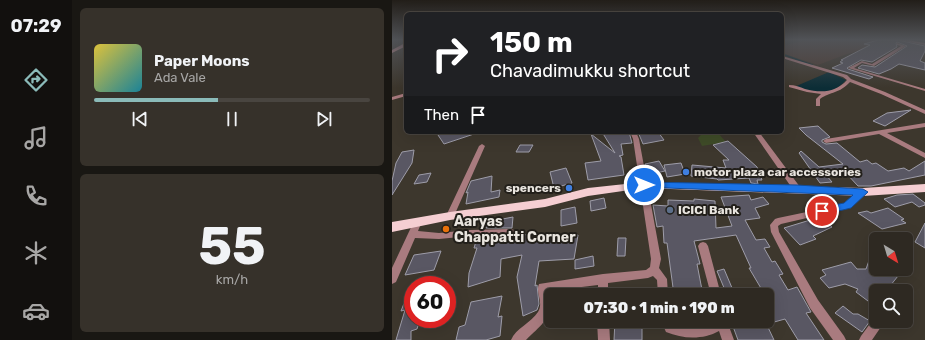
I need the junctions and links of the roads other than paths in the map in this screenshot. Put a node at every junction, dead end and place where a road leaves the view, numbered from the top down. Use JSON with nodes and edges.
{"nodes":[{"id":1,"x":887,"y":56,"type":"edge"},
{"id":2,"x":784,"y":58,"type":"edge"},
{"id":3,"x":849,"y":80,"type":"junction"},
{"id":4,"x":791,"y":86,"type":"dead end"},
{"id":5,"x":925,"y":90,"type":"edge"},
{"id":6,"x":824,"y":94,"type":"junction"},
{"id":7,"x":404,"y":95,"type":"edge"},
{"id":8,"x":392,"y":99,"type":"edge"},
{"id":9,"x":818,"y":105,"type":"dead end"},
{"id":10,"x":925,"y":112,"type":"edge"},
{"id":11,"x":925,"y":125,"type":"edge"},
{"id":12,"x":879,"y":132,"type":"junction"},
{"id":13,"x":634,"y":134,"type":"edge"},
{"id":14,"x":757,"y":134,"type":"edge"},
{"id":15,"x":826,"y":141,"type":"dead end"},
{"id":16,"x":482,"y":146,"type":"dead end"},
{"id":17,"x":925,"y":156,"type":"edge"},
{"id":18,"x":644,"y":185,"type":"junction"},
{"id":19,"x":925,"y":188,"type":"edge"},
{"id":20,"x":797,"y":189,"type":"junction"},
{"id":21,"x":863,"y":192,"type":"junction"},
{"id":22,"x":450,"y":216,"type":"junction"},
{"id":23,"x":418,"y":221,"type":"junction"},
{"id":24,"x":392,"y":227,"type":"edge"},
{"id":25,"x":511,"y":232,"type":"dead end"},
{"id":26,"x":412,"y":234,"type":"junction"},
{"id":27,"x":703,"y":246,"type":"dead end"},
{"id":28,"x":654,"y":269,"type":"junction"},
{"id":29,"x":392,"y":279,"type":"edge"},
{"id":30,"x":603,"y":279,"type":"junction"},
{"id":31,"x":603,"y":288,"type":"edge"},
{"id":32,"x":663,"y":288,"type":"edge"},
{"id":33,"x":714,"y":288,"type":"edge"},
{"id":34,"x":604,"y":328,"type":"edge"},
{"id":35,"x":670,"y":328,"type":"edge"},
{"id":36,"x":716,"y":328,"type":"edge"},
{"id":37,"x":724,"y":328,"type":"edge"},
{"id":38,"x":874,"y":328,"type":"edge"},
{"id":39,"x":517,"y":340,"type":"edge"},
{"id":40,"x":604,"y":340,"type":"edge"},
{"id":41,"x":728,"y":340,"type":"edge"},
{"id":42,"x":840,"y":340,"type":"edge"},
{"id":43,"x":865,"y":340,"type":"edge"}],
"edges":[{"from":1,"to":5,"type":"street"},
{"from":2,"to":3,"type":"street"},
{"from":3,"to":6,"type":"street"},
{"from":3,"to":10,"type":"street"},
{"from":4,"to":6,"type":"street"},
{"from":6,"to":9,"type":"street"},
{"from":7,"to":8,"type":"street"},
{"from":11,"to":12,"type":"street"},
{"from":12,"to":15,"type":"street"},
{"from":12,"to":17,"type":"street"},
{"from":13,"to":18,"type":"street"},
{"from":14,"to":20,"type":"street"},
{"from":16,"to":22,"type":"street"},
{"from":18,"to":20,"type":"main road"},
{"from":18,"to":22,"type":"main road"},
{"from":18,"to":28,"type":"street"},
{"from":19,"to":21,"type":"main road"},
{"from":20,"to":21,"type":"main road"},
{"from":21,"to":42,"type":"street"},
{"from":22,"to":23,"type":"main road"},
{"from":23,"to":24,"type":"main road"},
{"from":23,"to":26,"type":"street"},
{"from":25,"to":26,"type":"street"},
{"from":26,"to":29,"type":"street"},
{"from":27,"to":33,"type":"street"},
{"from":28,"to":30,"type":"street"},
{"from":28,"to":32,"type":"street"},
{"from":30,"to":31,"type":"street"},
{"from":30,"to":39,"type":"street"},
{"from":34,"to":40,"type":"street"},
{"from":35,"to":36,"type":"street"},
{"from":37,"to":41,"type":"street"},
{"from":38,"to":43,"type":"street"}]}
